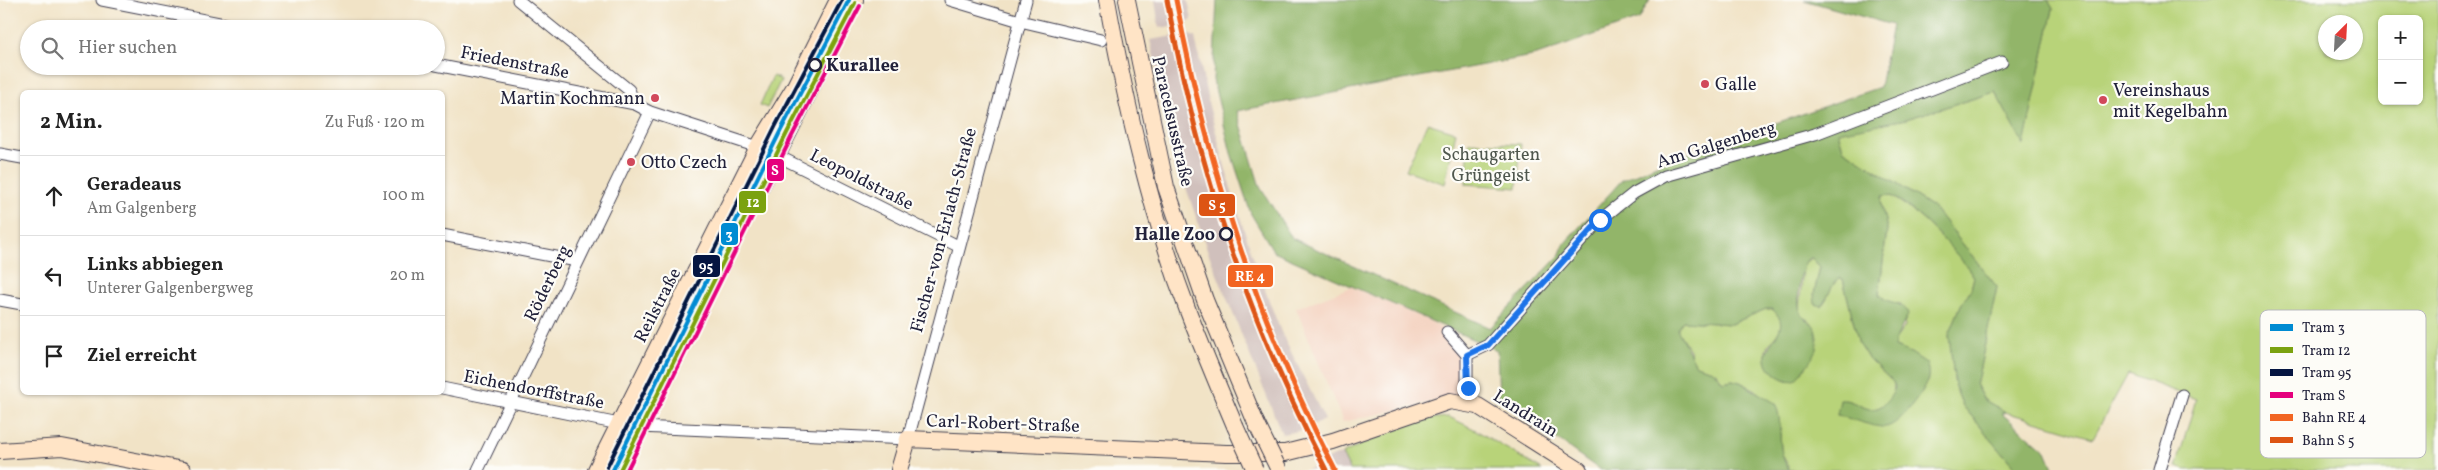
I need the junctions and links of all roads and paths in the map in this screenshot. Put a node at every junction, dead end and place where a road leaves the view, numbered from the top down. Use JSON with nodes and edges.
{"nodes":[{"id":1,"x":102,"y":0,"type":"edge"},
{"id":2,"x":518,"y":0,"type":"edge"},
{"id":3,"x":838,"y":0,"type":"edge"},
{"id":4,"x":855,"y":0,"type":"edge"},
{"id":5,"x":950,"y":0,"type":"edge"},
{"id":6,"x":1026,"y":0,"type":"edge"},
{"id":7,"x":1107,"y":0,"type":"edge"},
{"id":8,"x":1126,"y":0,"type":"edge"},
{"id":9,"x":204,"y":20,"type":"edge"},
{"id":10,"x":1020,"y":21,"type":"junction"},
{"id":11,"x":1107,"y":35,"type":"junction"},
{"id":12,"x":2002,"y":62,"type":"dead end"},
{"id":13,"x":445,"y":67,"type":"edge"},
{"id":14,"x":636,"y":104,"type":"junction"},
{"id":15,"x":650,"y":112,"type":"junction"},
{"id":16,"x":758,"y":147,"type":"junction"},
{"id":17,"x":0,"y":154,"type":"edge"},
{"id":18,"x":778,"y":156,"type":"junction"},
{"id":19,"x":20,"y":158,"type":"edge"},
{"id":20,"x":445,"y":236,"type":"edge"},
{"id":21,"x":958,"y":246,"type":"junction"},
{"id":22,"x":577,"y":262,"type":"junction"},
{"id":23,"x":0,"y":300,"type":"edge"},
{"id":24,"x":20,"y":304,"type":"edge"},
{"id":25,"x":1447,"y":332,"type":"dead end"},
{"id":26,"x":1467,"y":355,"type":"junction"},
{"id":27,"x":445,"y":389,"type":"edge"},
{"id":28,"x":2182,"y":395,"type":"dead end"},
{"id":29,"x":510,"y":402,"type":"junction"},
{"id":30,"x":1467,"y":403,"type":"junction"},
{"id":31,"x":619,"y":424,"type":"junction"},
{"id":32,"x":639,"y":427,"type":"junction"},
{"id":33,"x":1363,"y":431,"type":"joint"},
{"id":34,"x":908,"y":439,"type":"junction"},
{"id":35,"x":0,"y":450,"type":"edge"},
{"id":36,"x":183,"y":470,"type":"edge"},
{"id":37,"x":478,"y":470,"type":"edge"},
{"id":38,"x":596,"y":470,"type":"edge"},
{"id":39,"x":618,"y":470,"type":"edge"},
{"id":40,"x":899,"y":470,"type":"edge"},
{"id":41,"x":1255,"y":470,"type":"edge"},
{"id":42,"x":1279,"y":470,"type":"edge"},
{"id":43,"x":1580,"y":470,"type":"edge"},
{"id":44,"x":2159,"y":470,"type":"edge"}],
"edges":[{"from":1,"to":9,"type":"street"},
{"from":2,"to":14,"type":"street"},
{"from":3,"to":16,"type":"street","name":"Reilstraße"},
{"from":4,"to":18,"type":"street"},
{"from":5,"to":10,"type":"street"},
{"from":6,"to":10,"type":"street","name":"Fischer-von-Erlach-Straße"},
{"from":7,"to":11,"type":"street"},
{"from":8,"to":42,"type":"street","name":"Paracelsusstraße","bridge":true},
{"from":10,"to":11,"type":"street"},
{"from":10,"to":21,"type":"street","name":"Fischer-von-Erlach-Straße"},
{"from":11,"to":41,"type":"street","bridge":true},
{"from":12,"to":26,"type":"street","name":"Am Galgenberg"},
{"from":13,"to":14,"type":"street","name":"Friedenstraße"},
{"from":14,"to":15,"type":"street","name":"Friedenstraße"},
{"from":15,"to":16,"type":"street","name":"Friedenstraße"},
{"from":15,"to":22,"type":"street","name":"Röderberg"},
{"from":16,"to":31,"type":"street","name":"Reilstraße"},
{"from":17,"to":19,"type":"street"},
{"from":18,"to":21,"type":"street","name":"Leopoldstraße"},
{"from":18,"to":32,"type":"street"},
{"from":20,"to":22,"type":"street"},
{"from":21,"to":34,"type":"street","name":"Fischer-von-Erlach-Straße"},
{"from":22,"to":29,"type":"street","name":"Röderberg"},
{"from":23,"to":24,"type":"street"},
{"from":25,"to":26,"type":"street"},
{"from":26,"to":30,"type":"street"},
{"from":27,"to":29,"type":"street","name":"Eichendorffstraße"},
{"from":28,"to":44,"type":"street"},
{"from":29,"to":31,"type":"street","name":"Eichendorffstraße"},
{"from":29,"to":37,"type":"street","name":"Röderberg"},
{"from":30,"to":33,"type":"street","name":"Landrain"},
{"from":30,"to":43,"type":"street","name":"Landrain"},
{"from":31,"to":38,"type":"street","name":"Reilstraße"},
{"from":32,"to":34,"type":"street","name":"Carl-Robert-Straße"},
{"from":32,"to":39,"type":"street"},
{"from":33,"to":34,"type":"street","name":"Carl-Robert-Straße"},
{"from":34,"to":40,"type":"street","name":"Fischer-von-Erlach-Straße"},
{"from":35,"to":36,"type":"street"}]}
